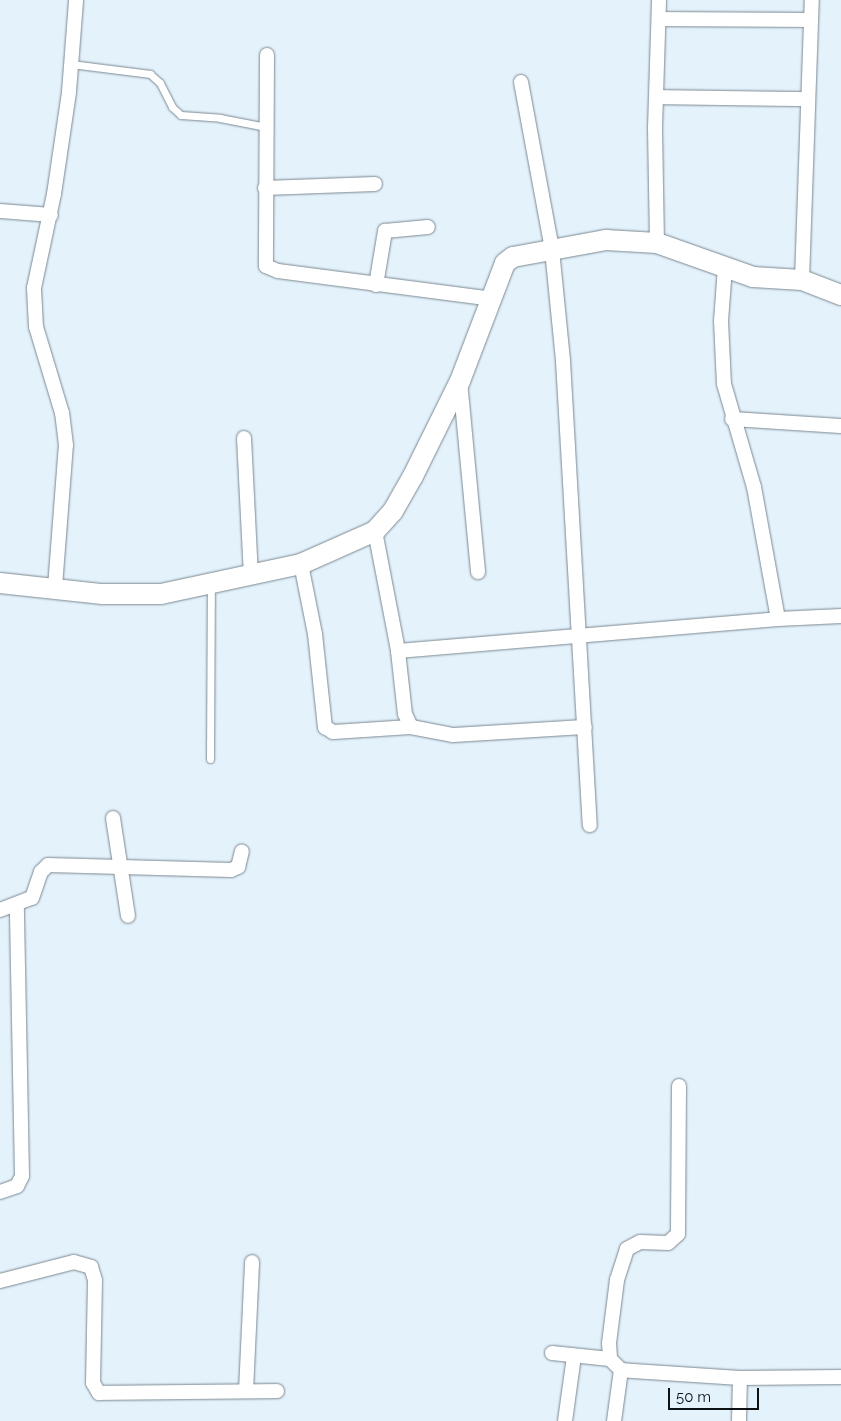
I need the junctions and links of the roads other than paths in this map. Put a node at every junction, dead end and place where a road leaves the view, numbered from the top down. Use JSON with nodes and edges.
{"nodes":[{"id":1,"x":76,"y":0,"type":"edge"},
{"id":2,"x":659,"y":0,"type":"edge"},
{"id":3,"x":812,"y":0,"type":"edge"},
{"id":4,"x":659,"y":19,"type":"junction"},
{"id":5,"x":811,"y":20,"type":"junction"},
{"id":6,"x":267,"y":56,"type":"dead end"},
{"id":7,"x":71,"y":64,"type":"junction"},
{"id":8,"x":521,"y":82,"type":"dead end"},
{"id":9,"x":656,"y":97,"type":"junction"},
{"id":10,"x":806,"y":99,"type":"junction"},
{"id":11,"x":266,"y":127,"type":"junction"},
{"id":12,"x":375,"y":184,"type":"dead end"},
{"id":13,"x":265,"y":188,"type":"junction"},
{"id":14,"x":0,"y":211,"type":"edge"},
{"id":15,"x":51,"y":215,"type":"junction"},
{"id":16,"x":428,"y":227,"type":"dead end"},
{"id":17,"x":657,"y":243,"type":"junction"},
{"id":18,"x":552,"y":250,"type":"junction"},
{"id":19,"x":725,"y":267,"type":"junction"},
{"id":20,"x":802,"y":280,"type":"junction"},
{"id":21,"x":376,"y":285,"type":"junction"},
{"id":22,"x":841,"y":295,"type":"edge"},
{"id":23,"x":492,"y":299,"type":"junction"},
{"id":24,"x":460,"y":381,"type":"junction"},
{"id":25,"x":732,"y":419,"type":"junction"},
{"id":26,"x":841,"y":426,"type":"edge"},
{"id":27,"x":244,"y":438,"type":"dead end"},
{"id":28,"x":375,"y":531,"type":"junction"},
{"id":29,"x":301,"y":564,"type":"junction"},
{"id":30,"x":478,"y":572,"type":"dead end"},
{"id":31,"x":251,"y":574,"type":"junction"},
{"id":32,"x":0,"y":584,"type":"edge"},
{"id":33,"x":211,"y":586,"type":"junction"},
{"id":34,"x":55,"y":587,"type":"junction"},
{"id":35,"x":841,"y":616,"type":"edge"},
{"id":36,"x":778,"y":619,"type":"junction"},
{"id":37,"x":578,"y":636,"type":"junction"},
{"id":38,"x":398,"y":651,"type":"junction"},
{"id":39,"x":412,"y":727,"type":"junction"},
{"id":40,"x":585,"y":728,"type":"junction"},
{"id":41,"x":210,"y":759,"type":"dead end"},
{"id":42,"x":112,"y":818,"type":"dead end"},
{"id":43,"x":590,"y":825,"type":"dead end"},
{"id":44,"x":242,"y":851,"type":"dead end"},
{"id":45,"x":122,"y":867,"type":"junction"},
{"id":46,"x":17,"y":905,"type":"junction"},
{"id":47,"x":0,"y":910,"type":"edge"},
{"id":48,"x":128,"y":916,"type":"dead end"},
{"id":49,"x":679,"y":1086,"type":"dead end"},
{"id":50,"x":0,"y":1192,"type":"edge"},
{"id":51,"x":252,"y":1262,"type":"dead end"},
{"id":52,"x":0,"y":1281,"type":"edge"},
{"id":53,"x":552,"y":1353,"type":"dead end"},
{"id":54,"x":574,"y":1356,"type":"junction"},
{"id":55,"x":610,"y":1359,"type":"junction"},
{"id":56,"x":621,"y":1370,"type":"junction"},
{"id":57,"x":841,"y":1377,"type":"edge"},
{"id":58,"x":740,"y":1378,"type":"junction"},
{"id":59,"x":277,"y":1390,"type":"dead end"},
{"id":60,"x":246,"y":1391,"type":"junction"},
{"id":61,"x":565,"y":1421,"type":"edge"},
{"id":62,"x":614,"y":1421,"type":"edge"},
{"id":63,"x":739,"y":1421,"type":"edge"}],
"edges":[{"from":1,"to":7,"type":"street"},
{"from":2,"to":4,"type":"street"},
{"from":3,"to":5,"type":"street"},
{"from":4,"to":5,"type":"street"},
{"from":4,"to":9,"type":"street"},
{"from":5,"to":10,"type":"street"},
{"from":6,"to":11,"type":"street"},
{"from":7,"to":11,"type":"lane"},
{"from":7,"to":15,"type":"street"},
{"from":8,"to":18,"type":"street"},
{"from":9,"to":10,"type":"street"},
{"from":9,"to":17,"type":"street"},
{"from":10,"to":20,"type":"street"},
{"from":11,"to":13,"type":"street"},
{"from":12,"to":13,"type":"street"},
{"from":13,"to":21,"type":"street"},
{"from":14,"to":15,"type":"street"},
{"from":15,"to":34,"type":"street"},
{"from":16,"to":21,"type":"street"},
{"from":17,"to":18,"type":"street"},
{"from":17,"to":19,"type":"street"},
{"from":18,"to":23,"type":"street"},
{"from":18,"to":37,"type":"street"},
{"from":19,"to":20,"type":"street"},
{"from":19,"to":25,"type":"street"},
{"from":20,"to":22,"type":"street"},
{"from":21,"to":23,"type":"street"},
{"from":23,"to":24,"type":"street"},
{"from":24,"to":28,"type":"street"},
{"from":24,"to":30,"type":"street"},
{"from":25,"to":26,"type":"street"},
{"from":25,"to":36,"type":"street"},
{"from":27,"to":31,"type":"street"},
{"from":28,"to":29,"type":"street"},
{"from":28,"to":38,"type":"street"},
{"from":29,"to":31,"type":"street"},
{"from":29,"to":39,"type":"street"},
{"from":31,"to":33,"type":"street"},
{"from":32,"to":34,"type":"street"},
{"from":33,"to":34,"type":"street"},
{"from":33,"to":41,"type":"lane"},
{"from":35,"to":36,"type":"street"},
{"from":36,"to":37,"type":"street"},
{"from":37,"to":38,"type":"street"},
{"from":37,"to":40,"type":"street"},
{"from":38,"to":39,"type":"street"},
{"from":39,"to":40,"type":"street"},
{"from":40,"to":43,"type":"street"},
{"from":42,"to":45,"type":"street"},
{"from":44,"to":45,"type":"street"},
{"from":45,"to":46,"type":"street"},
{"from":45,"to":48,"type":"street"},
{"from":46,"to":47,"type":"street"},
{"from":46,"to":50,"type":"street"},
{"from":49,"to":55,"type":"street"},
{"from":51,"to":60,"type":"street"},
{"from":52,"to":60,"type":"street"},
{"from":53,"to":54,"type":"street"},
{"from":54,"to":55,"type":"street"},
{"from":54,"to":61,"type":"street"},
{"from":55,"to":56,"type":"street"},
{"from":56,"to":58,"type":"street"},
{"from":56,"to":62,"type":"street"},
{"from":57,"to":58,"type":"street"},
{"from":58,"to":63,"type":"street"},
{"from":59,"to":60,"type":"street"}]}
